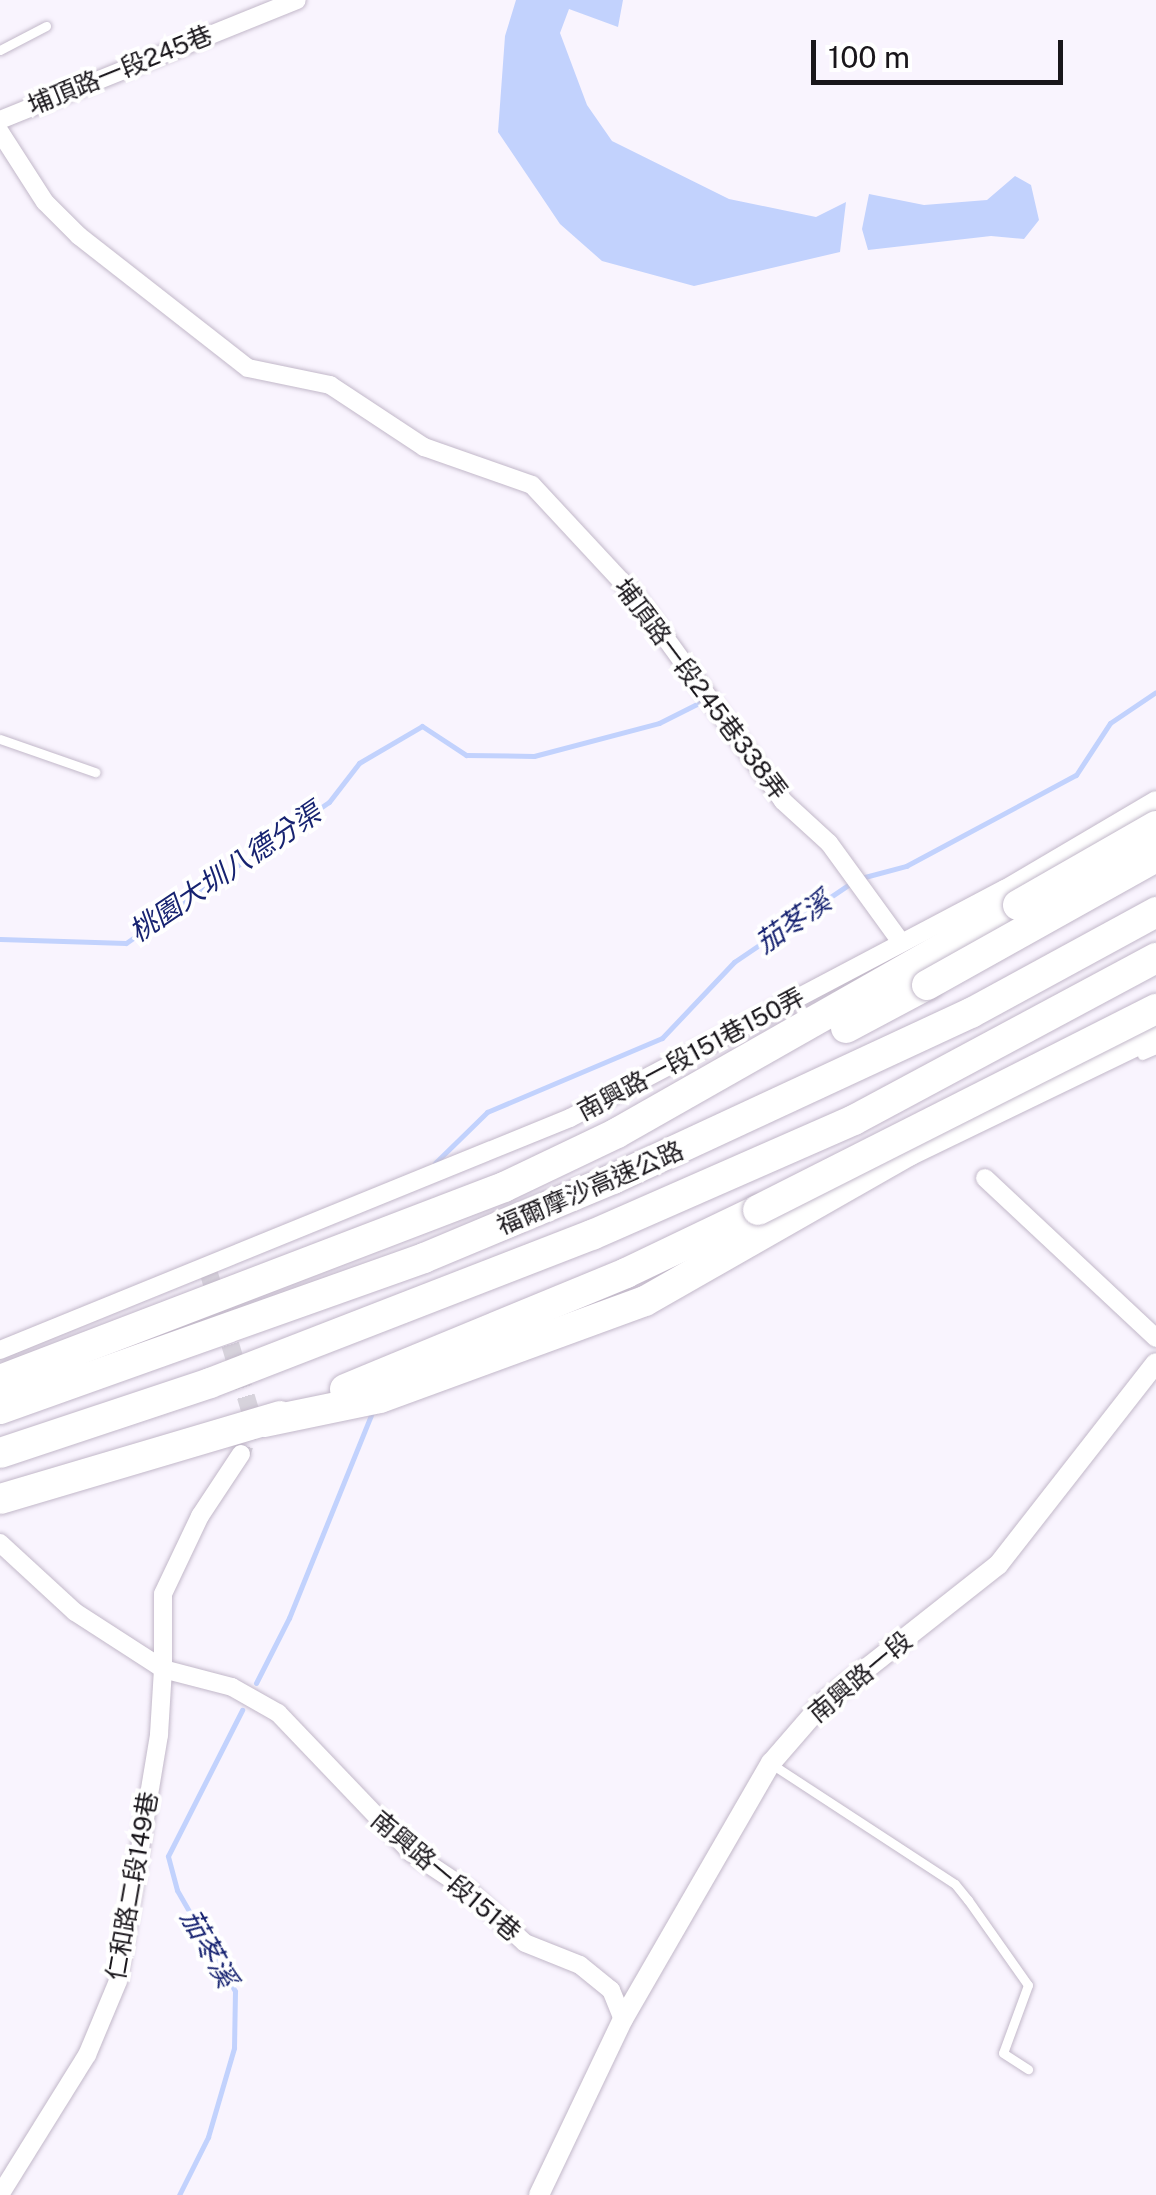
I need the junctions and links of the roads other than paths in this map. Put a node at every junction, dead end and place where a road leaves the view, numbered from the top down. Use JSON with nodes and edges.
{"nodes":[{"id":1,"x":297,"y":0,"type":"edge"},
{"id":2,"x":46,"y":26,"type":"dead end"},
{"id":3,"x":0,"y":50,"type":"edge"},
{"id":4,"x":0,"y":120,"type":"edge"},
{"id":5,"x":0,"y":132,"type":"edge"},
{"id":6,"x":0,"y":740,"type":"edge"},
{"id":7,"x":95,"y":772,"type":"dead end"},
{"id":8,"x":1156,"y":800,"type":"edge"},
{"id":9,"x":1156,"y":826,"type":"edge"},
{"id":10,"x":1156,"y":857,"type":"edge"},
{"id":11,"x":1156,"y":912,"type":"edge"},
{"id":12,"x":901,"y":942,"type":"junction"},
{"id":13,"x":1156,"y":958,"type":"edge"},
{"id":14,"x":1156,"y":1009,"type":"edge"},
{"id":15,"x":1149,"y":1043,"type":"edge"},
{"id":16,"x":1156,"y":1048,"type":"edge"},
{"id":17,"x":617,"y":1133,"type":"junction"},
{"id":18,"x":984,"y":1178,"type":"dead end"},
{"id":19,"x":1156,"y":1338,"type":"edge"},
{"id":20,"x":0,"y":1350,"type":"edge"},
{"id":21,"x":1156,"y":1363,"type":"edge"},
{"id":22,"x":0,"y":1380,"type":"edge"},
{"id":23,"x":0,"y":1409,"type":"edge"},
{"id":24,"x":264,"y":1422,"type":"junction"},
{"id":25,"x":0,"y":1453,"type":"edge"},
{"id":26,"x":241,"y":1454,"type":"tunnel mouth"},
{"id":27,"x":0,"y":1499,"type":"edge"},
{"id":28,"x":0,"y":1543,"type":"edge"},
{"id":29,"x":163,"y":1669,"type":"junction"},
{"id":30,"x":770,"y":1763,"type":"junction"},
{"id":31,"x":624,"y":2019,"type":"junction"},
{"id":32,"x":1028,"y":2069,"type":"dead end"},
{"id":33,"x":0,"y":2195,"type":"edge"},
{"id":34,"x":538,"y":2195,"type":"edge"}],
"edges":[{"from":1,"to":4,"type":"street","name":"埔頂路一段245巷"},
{"from":2,"to":3,"type":"lane"},
{"from":5,"to":12,"type":"street","name":"埔頂路一段245巷338弄"},
{"from":6,"to":7,"type":"lane"},
{"from":8,"to":12,"type":"street","name":"南興路一段151巷150弄"},
{"from":9,"to":17,"type":"highway","bridge":true},
{"from":10,"to":17,"type":"highway","bridge":true},
{"from":11,"to":23,"type":"highway","name":"福爾摩沙高速公路"},
{"from":12,"to":20,"type":"street","name":"南興路一段151巷150弄"},
{"from":13,"to":25,"type":"highway","name":"福爾摩沙高速公路"},
{"from":14,"to":24,"type":"highway","bridge":true},
{"from":15,"to":16,"type":"lane"},
{"from":15,"to":24,"type":"highway"},
{"from":17,"to":22,"type":"highway"},
{"from":18,"to":19,"type":"street"},
{"from":21,"to":30,"type":"street","name":"南興路一段"},
{"from":24,"to":27,"type":"highway"},
{"from":26,"to":29,"type":"street"},
{"from":28,"to":29,"type":"street","name":"南興路一段151巷"},
{"from":29,"to":31,"type":"street","name":"南興路一段151巷"},
{"from":29,"to":33,"type":"street","name":"仁和路二段149巷"},
{"from":30,"to":31,"type":"street","name":"南興路一段"},
{"from":30,"to":32,"type":"lane"},
{"from":31,"to":34,"type":"street","name":"南興路一段"}]}
